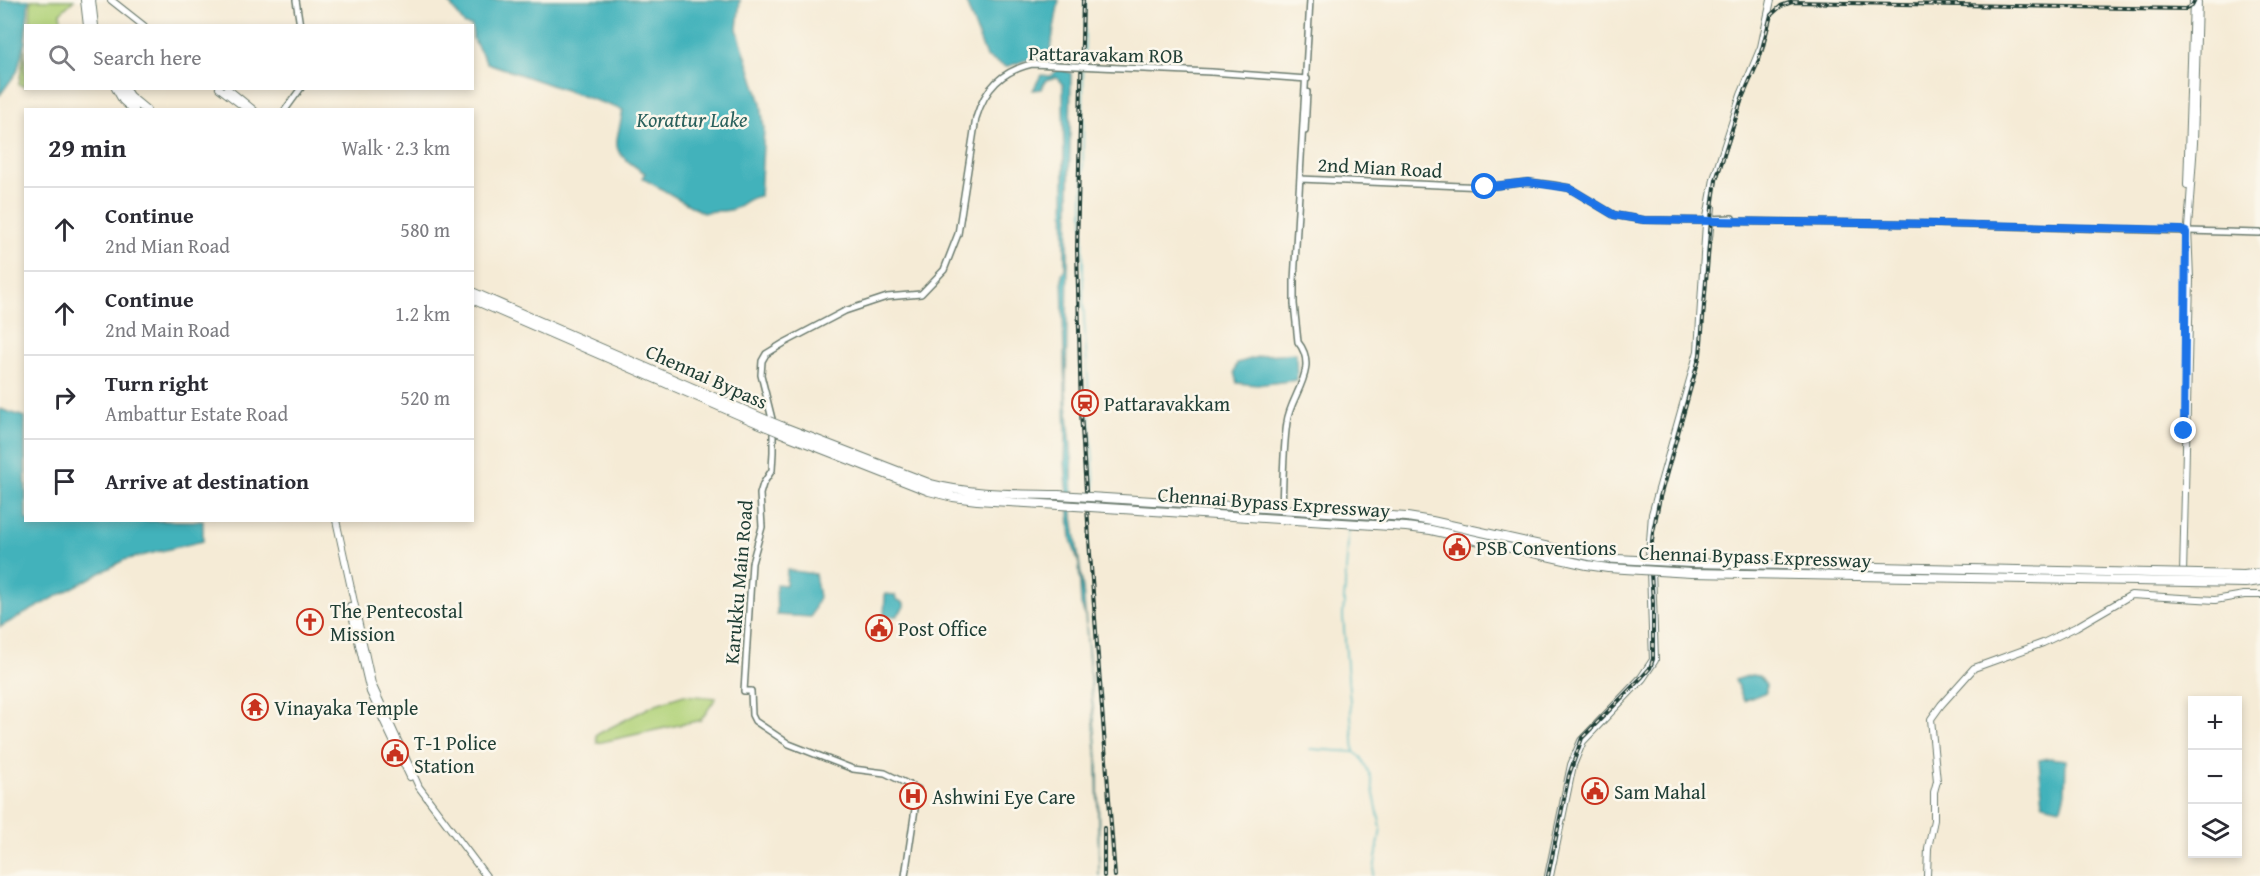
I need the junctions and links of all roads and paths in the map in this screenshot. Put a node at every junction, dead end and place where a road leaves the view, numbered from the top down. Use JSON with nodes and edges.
{"nodes":[{"id":1,"x":85,"y":0,"type":"edge"},
{"id":2,"x":91,"y":0,"type":"edge"},
{"id":3,"x":111,"y":0,"type":"edge"},
{"id":4,"x":117,"y":0,"type":"edge"},
{"id":5,"x":296,"y":0,"type":"edge"},
{"id":6,"x":1311,"y":0,"type":"edge"},
{"id":7,"x":1772,"y":0,"type":"edge"},
{"id":8,"x":2193,"y":0,"type":"edge"},
{"id":9,"x":2199,"y":0,"type":"edge"},
{"id":10,"x":88,"y":24,"type":"edge"},
{"id":11,"x":94,"y":24,"type":"edge"},
{"id":12,"x":141,"y":24,"type":"edge"},
{"id":13,"x":147,"y":24,"type":"edge"},
{"id":14,"x":300,"y":24,"type":"edge"},
{"id":15,"x":1306,"y":77,"type":"junction"},
{"id":16,"x":117,"y":90,"type":"edge"},
{"id":17,"x":125,"y":90,"type":"edge"},
{"id":18,"x":222,"y":90,"type":"edge"},
{"id":19,"x":229,"y":90,"type":"edge"},
{"id":20,"x":300,"y":90,"type":"edge"},
{"id":21,"x":247,"y":107,"type":"edge"},
{"id":22,"x":132,"y":108,"type":"edge"},
{"id":23,"x":144,"y":108,"type":"edge"},
{"id":24,"x":287,"y":108,"type":"edge"},
{"id":25,"x":1301,"y":179,"type":"junction"},
{"id":26,"x":1707,"y":221,"type":"junction"},
{"id":27,"x":2186,"y":230,"type":"junction"},
{"id":28,"x":2260,"y":232,"type":"edge"},
{"id":29,"x":474,"y":293,"type":"edge"},
{"id":30,"x":474,"y":300,"type":"edge"},
{"id":31,"x":774,"y":428,"type":"junction"},
{"id":32,"x":1059,"y":500,"type":"junction"},
{"id":33,"x":1267,"y":515,"type":"junction"},
{"id":34,"x":1283,"y":515,"type":"junction"},
{"id":35,"x":334,"y":522,"type":"edge"},
{"id":36,"x":334,"y":522,"type":"edge"},
{"id":37,"x":1650,"y":566,"type":"junction"},
{"id":38,"x":2260,"y":573,"type":"edge"},
{"id":39,"x":2182,"y":578,"type":"junction"},
{"id":40,"x":2240,"y":578,"type":"junction"},
{"id":41,"x":2260,"y":581,"type":"edge"},
{"id":42,"x":2260,"y":595,"type":"edge"},
{"id":43,"x":2179,"y":598,"type":"junction"},
{"id":44,"x":484,"y":876,"type":"edge"},
{"id":45,"x":905,"y":876,"type":"edge"},
{"id":46,"x":1547,"y":876,"type":"edge"},
{"id":47,"x":1927,"y":876,"type":"edge"}],
"edges":[{"from":1,"to":10,"type":"highway"},
{"from":2,"to":11,"type":"highway"},
{"from":3,"to":12,"type":"main road"},
{"from":4,"to":13,"type":"main road"},
{"from":5,"to":14,"type":"main road"},
{"from":6,"to":15,"type":"main road"},
{"from":7,"to":26,"type":"main road"},
{"from":8,"to":27,"type":"main road"},
{"from":9,"to":27,"type":"main road"},
{"from":15,"to":25,"type":"main road"},
{"from":15,"to":31,"type":"main road","name":"Pattaravakam ROB","bridge":true},
{"from":16,"to":22,"type":"highway"},
{"from":17,"to":23,"type":"highway"},
{"from":18,"to":21,"type":"main road"},
{"from":19,"to":21,"type":"main road"},
{"from":20,"to":24,"type":"main road"},
{"from":25,"to":26,"type":"main road","name":"2nd Mian Road"},
{"from":25,"to":34,"type":"main road"},
{"from":26,"to":27,"type":"main road","name":"2nd Mian Road"},
{"from":26,"to":37,"type":"main road"},
{"from":27,"to":28,"type":"main road","name":"2nd Mian Road"},
{"from":27,"to":39,"type":"main road"},
{"from":29,"to":31,"type":"highway","name":"Chennai Bypass"},
{"from":30,"to":31,"type":"highway","name":"Chennai Bypass"},
{"from":31,"to":32,"type":"highway","name":"Chennai Bypass"},
{"from":31,"to":45,"type":"main road","name":"Karukku Main Road"},
{"from":32,"to":33,"type":"highway","bridge":true},
{"from":32,"to":40,"type":"highway","name":"Chennai Bypass Expressway","bridge":true},
{"from":32,"to":40,"type":"highway","name":"Chennai Bypass Expressway","bridge":true},
{"from":33,"to":33,"type":"main road"},
{"from":33,"to":34,"type":"main road"},
{"from":34,"to":37,"type":"main road"},
{"from":35,"to":44,"type":"main road"},
{"from":36,"to":44,"type":"main road"},
{"from":37,"to":39,"type":"main road"},
{"from":37,"to":46,"type":"highway"},
{"from":38,"to":40,"type":"highway","name":"Chennai Bypass Expressway"},
{"from":39,"to":40,"type":"main road"},
{"from":39,"to":43,"type":"main road"},
{"from":40,"to":41,"type":"highway","name":"Chennai Bypass Expressway"},
{"from":42,"to":43,"type":"main road"},
{"from":43,"to":47,"type":"main road"}]}
